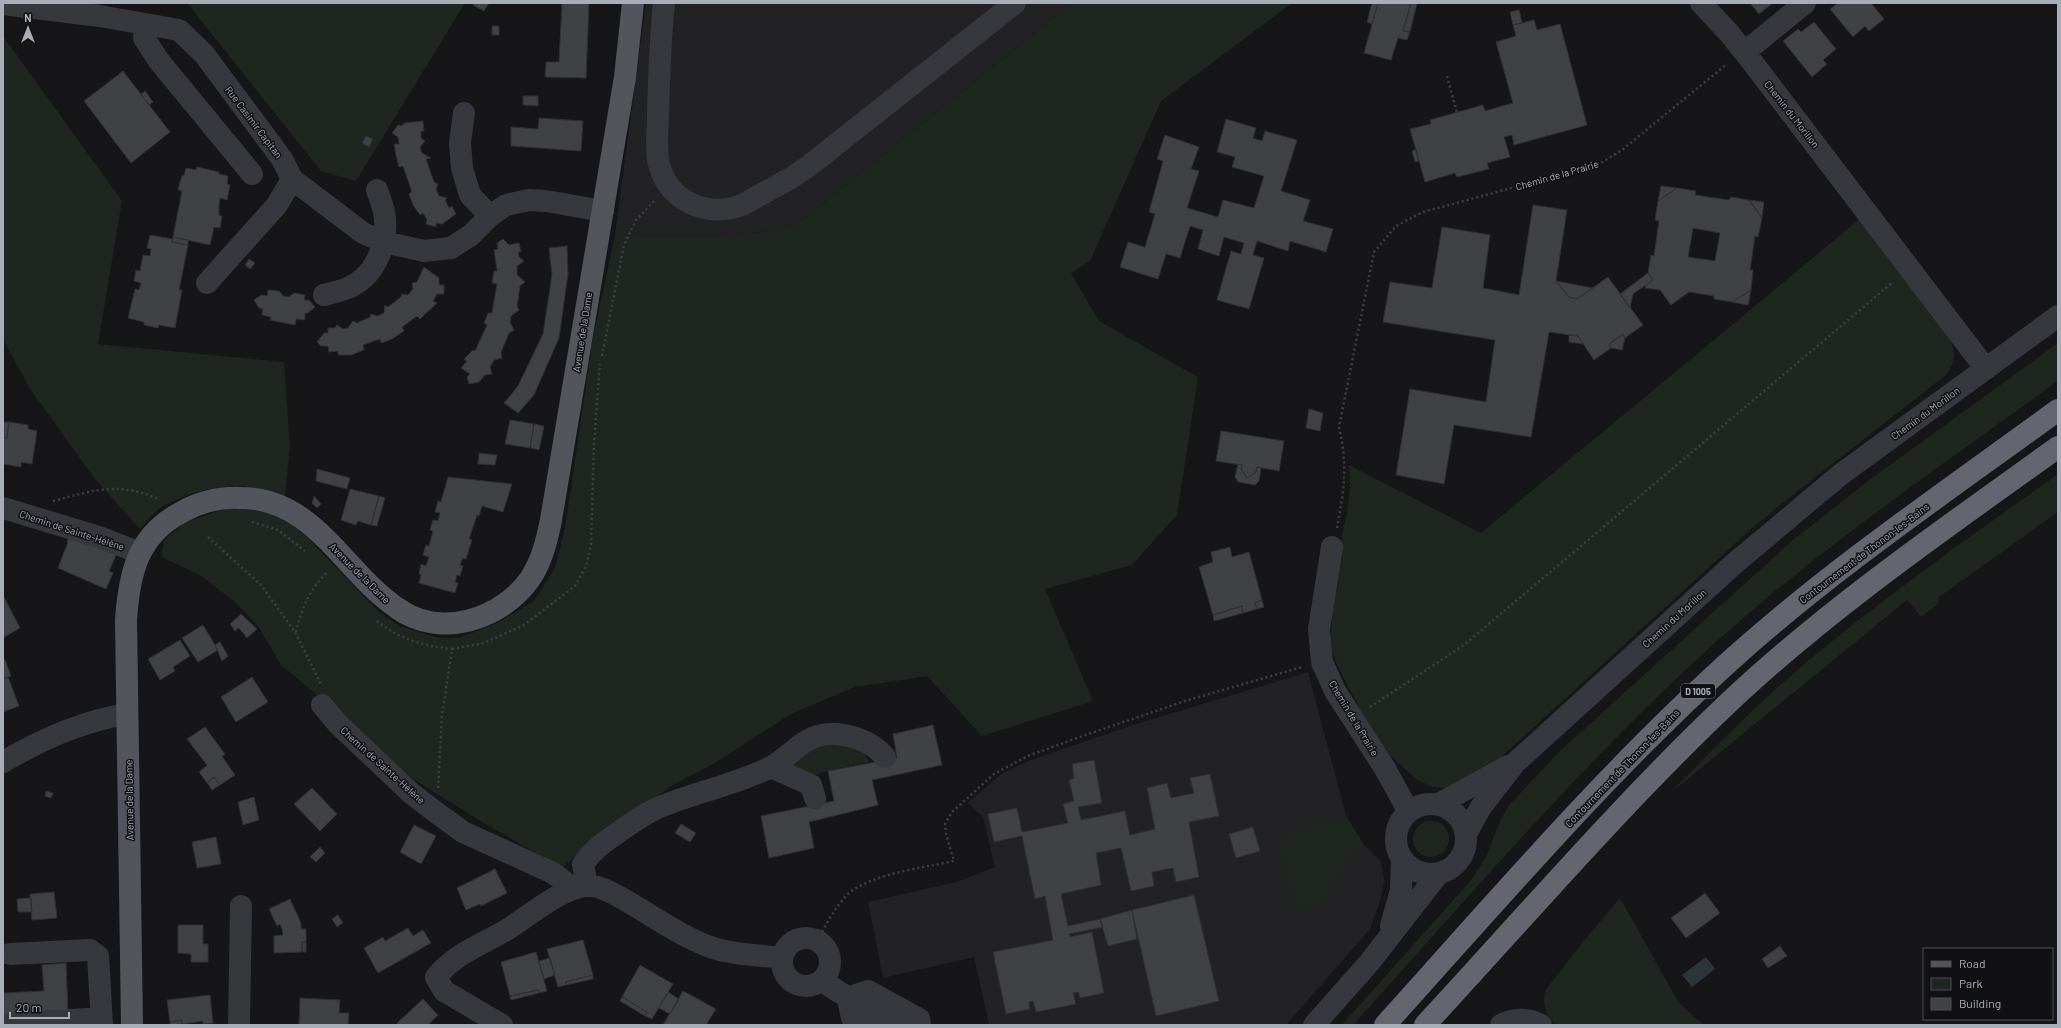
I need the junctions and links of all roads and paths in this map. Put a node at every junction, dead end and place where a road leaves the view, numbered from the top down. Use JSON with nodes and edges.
{"nodes":[{"id":1,"x":633,"y":3,"type":"edge"},
{"id":2,"x":664,"y":3,"type":"edge"},
{"id":3,"x":1015,"y":3,"type":"edge"},
{"id":4,"x":1701,"y":3,"type":"edge"},
{"id":5,"x":1805,"y":3,"type":"edge"},
{"id":6,"x":3,"y":4,"type":"edge"},
{"id":7,"x":145,"y":24,"type":"junction"},
{"id":8,"x":1737,"y":58,"type":"junction"},
{"id":9,"x":1447,"y":76,"type":"dead end"},
{"id":10,"x":242,"y":107,"type":"junction"},
{"id":11,"x":464,"y":112,"type":"dead end"},
{"id":12,"x":1457,"y":112,"type":"dead end"},
{"id":13,"x":214,"y":129,"type":"junction"},
{"id":14,"x":252,"y":174,"type":"dead end"},
{"id":15,"x":292,"y":179,"type":"junction"},
{"id":16,"x":668,"y":185,"type":"junction"},
{"id":17,"x":378,"y":190,"type":"dead end"},
{"id":18,"x":602,"y":211,"type":"junction"},
{"id":19,"x":490,"y":216,"type":"junction"},
{"id":20,"x":384,"y":242,"type":"junction"},
{"id":21,"x":207,"y":283,"type":"dead end"},
{"id":22,"x":1889,"y":286,"type":"dead end"},
{"id":23,"x":324,"y":295,"type":"dead end"},
{"id":24,"x":2058,"y":316,"type":"edge"},
{"id":25,"x":600,"y":362,"type":"dead end"},
{"id":26,"x":1986,"y":369,"type":"junction"},
{"id":27,"x":2058,"y":410,"type":"edge"},
{"id":28,"x":2058,"y":447,"type":"edge"},
{"id":29,"x":48,"y":502,"type":"dead end"},
{"id":30,"x":164,"y":502,"type":"dead end"},
{"id":31,"x":3,"y":508,"type":"edge"},
{"id":32,"x":250,"y":521,"type":"dead end"},
{"id":33,"x":208,"y":537,"type":"dead end"},
{"id":34,"x":1332,"y":546,"type":"joint"},
{"id":35,"x":140,"y":553,"type":"junction"},
{"id":36,"x":311,"y":556,"type":"dead end"},
{"id":37,"x":322,"y":566,"type":"dead end"},
{"id":38,"x":328,"y":571,"type":"junction"},
{"id":39,"x":332,"y":576,"type":"dead end"},
{"id":40,"x":372,"y":617,"type":"dead end"},
{"id":41,"x":295,"y":632,"type":"junction"},
{"id":42,"x":452,"y":649,"type":"dead end"},
{"id":43,"x":1322,"y":662,"type":"junction"},
{"id":44,"x":322,"y":705,"type":"joint"},
{"id":45,"x":127,"y":714,"type":"junction"},
{"id":46,"x":1352,"y":718,"type":"junction"},
{"id":47,"x":885,"y":757,"type":"dead end"},
{"id":48,"x":3,"y":762,"type":"edge"},
{"id":49,"x":1515,"y":762,"type":"junction"},
{"id":50,"x":771,"y":767,"type":"junction"},
{"id":51,"x":815,"y":798,"type":"dead end"},
{"id":52,"x":1439,"y":804,"type":"junction"},
{"id":53,"x":1409,"y":812,"type":"junction"},
{"id":54,"x":1466,"y":834,"type":"junction"},
{"id":55,"x":1402,"y":859,"type":"junction"},
{"id":56,"x":1439,"y":873,"type":"junction"},
{"id":57,"x":581,"y":887,"type":"junction"},
{"id":58,"x":241,"y":906,"type":"dead end"},
{"id":59,"x":817,"y":940,"type":"junction"},
{"id":60,"x":1384,"y":942,"type":"junction"},
{"id":61,"x":10,"y":954,"type":"dead end"},
{"id":62,"x":782,"y":958,"type":"junction"},
{"id":63,"x":822,"y":981,"type":"junction"},
{"id":64,"x":848,"y":998,"type":"junction"},
{"id":65,"x":102,"y":1021,"type":"edge"},
{"id":66,"x":12,"y":1024,"type":"edge"},
{"id":67,"x":132,"y":1025,"type":"edge"},
{"id":68,"x":240,"y":1025,"type":"edge"},
{"id":69,"x":502,"y":1025,"type":"edge"},
{"id":70,"x":865,"y":1025,"type":"edge"},
{"id":71,"x":898,"y":1025,"type":"edge"},
{"id":72,"x":920,"y":1025,"type":"edge"},
{"id":73,"x":1314,"y":1025,"type":"edge"},
{"id":74,"x":1385,"y":1025,"type":"edge"},
{"id":75,"x":1425,"y":1025,"type":"edge"},
{"id":76,"x":1501,"y":1025,"type":"edge"},
{"id":77,"x":1541,"y":1025,"type":"edge"}],
"edges":[{"from":1,"to":18,"type":"main road","name":"Avenue de la Dame"},
{"from":2,"to":16,"type":"street"},
{"from":3,"to":16,"type":"street"},
{"from":4,"to":8,"type":"street","name":"Chemin du Morillon"},
{"from":5,"to":8,"type":"street"},
{"from":6,"to":7,"type":"street","name":"Rue Casimir Capitan"},
{"from":7,"to":10,"type":"street","name":"Rue Casimir Capitan"},
{"from":7,"to":13,"type":"street"},
{"from":8,"to":26,"type":"street","name":"Chemin du Morillon"},
{"from":8,"to":34,"type":"path","name":"Chemin de la Prairie"},
{"from":9,"to":12,"type":"path"},
{"from":10,"to":13,"type":"street"},
{"from":10,"to":15,"type":"street","name":"Rue Casimir Capitan"},
{"from":11,"to":19,"type":"street"},
{"from":13,"to":14,"type":"street"},
{"from":15,"to":20,"type":"street","name":"Rue Casimir Capitan"},
{"from":15,"to":21,"type":"street"},
{"from":16,"to":25,"type":"path"},
{"from":17,"to":20,"type":"street"},
{"from":18,"to":19,"type":"street","name":"Rue Casimir Capitan"},
{"from":18,"to":35,"type":"main road","name":"Avenue de la Dame"},
{"from":19,"to":20,"type":"street","name":"Rue Casimir Capitan"},
{"from":20,"to":23,"type":"street"},
{"from":22,"to":46,"type":"path"},
{"from":24,"to":26,"type":"street"},
{"from":26,"to":49,"type":"street","name":"Chemin du Morillon"},
{"from":27,"to":74,"type":"highway","name":"Contournement de Thonon-les-Bains","number":"D 1005"},
{"from":28,"to":75,"type":"highway","number":"D 1005"},
{"from":29,"to":30,"type":"path"},
{"from":31,"to":35,"type":"street","name":"Chemin de Sainte-Hélène"},
{"from":32,"to":36,"type":"path"},
{"from":33,"to":41,"type":"path"},
{"from":34,"to":43,"type":"street","name":"Chemin de la Prairie"},
{"from":35,"to":45,"type":"main road","name":"Avenue de la Dame"},
{"from":37,"to":38,"type":"path"},
{"from":38,"to":39,"type":"path"},
{"from":38,"to":41,"type":"path"},
{"from":40,"to":42,"type":"path"},
{"from":41,"to":44,"type":"path"},
{"from":43,"to":46,"type":"street","name":"Chemin de la Prairie"},
{"from":43,"to":59,"type":"path"},
{"from":44,"to":57,"type":"street","name":"Chemin de Sainte-Hélène"},
{"from":45,"to":48,"type":"street"},
{"from":45,"to":67,"type":"main road","name":"Avenue de la Dame"},
{"from":46,"to":53,"type":"street","name":"Chemin de la Prairie"},
{"from":47,"to":50,"type":"street"},
{"from":49,"to":52,"type":"street","name":"Chemin du Morillon"},
{"from":49,"to":54,"type":"street","name":"Chemin du Morillon"},
{"from":50,"to":51,"type":"street"},
{"from":50,"to":57,"type":"street"},
{"from":52,"to":53,"type":"street"},
{"from":52,"to":54,"type":"street"},
{"from":53,"to":55,"type":"street"},
{"from":54,"to":56,"type":"street"},
{"from":55,"to":56,"type":"street"},
{"from":55,"to":60,"type":"street"},
{"from":56,"to":60,"type":"street"},
{"from":57,"to":62,"type":"street","name":"Chemin de Sainte-Hélène"},
{"from":57,"to":69,"type":"street"},
{"from":58,"to":68,"type":"street"},
{"from":59,"to":62,"type":"street"},
{"from":59,"to":63,"type":"street"},
{"from":60,"to":73,"type":"street"},
{"from":61,"to":65,"type":"street"},
{"from":62,"to":63,"type":"street"},
{"from":63,"to":64,"type":"street"},
{"from":64,"to":70,"type":"street"},
{"from":64,"to":71,"type":"street"},
{"from":64,"to":72,"type":"street"},
{"from":65,"to":66,"type":"street"},
{"from":76,"to":77,"type":"street"}]}
